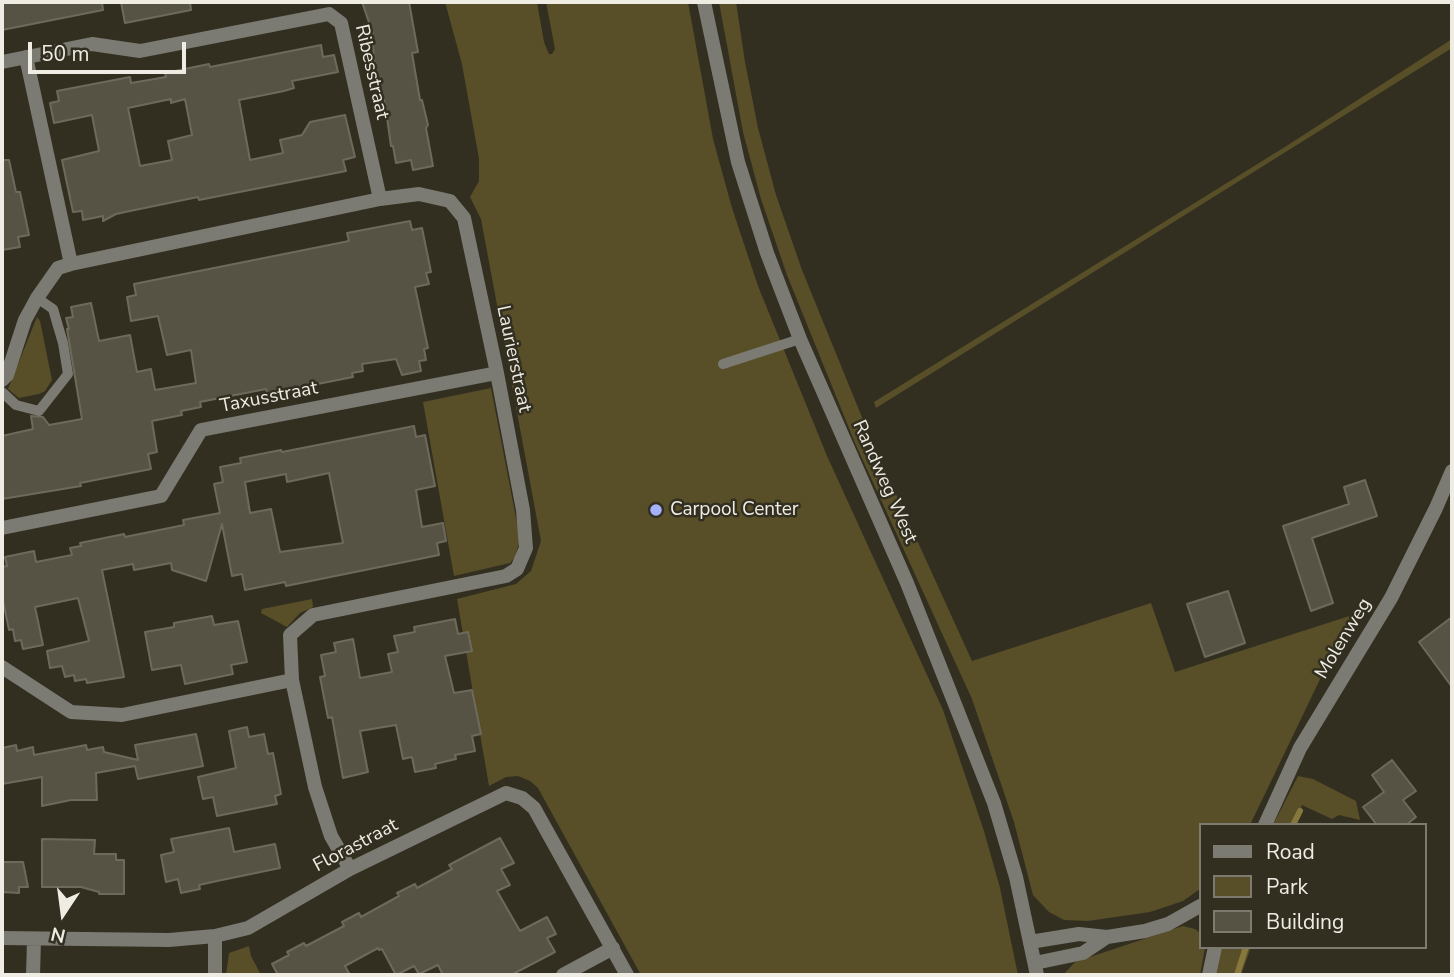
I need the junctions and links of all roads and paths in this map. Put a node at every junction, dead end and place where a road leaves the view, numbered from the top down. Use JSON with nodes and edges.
{"nodes":[{"id":1,"x":705,"y":2,"type":"edge"},
{"id":2,"x":26,"y":57,"type":"junction"},
{"id":3,"x":2,"y":62,"type":"edge"},
{"id":4,"x":380,"y":199,"type":"junction"},
{"id":5,"x":71,"y":264,"type":"junction"},
{"id":6,"x":37,"y":298,"type":"junction"},
{"id":7,"x":800,"y":339,"type":"junction"},
{"id":8,"x":723,"y":364,"type":"dead end"},
{"id":9,"x":497,"y":373,"type":"junction"},
{"id":10,"x":2,"y":380,"type":"edge"},
{"id":11,"x":2,"y":393,"type":"edge"},
{"id":12,"x":1452,"y":471,"type":"edge"},
{"id":13,"x":2,"y":528,"type":"edge"},
{"id":14,"x":2,"y":667,"type":"edge"},
{"id":15,"x":292,"y":680,"type":"junction"},
{"id":16,"x":1266,"y":823,"type":"edge"},
{"id":17,"x":350,"y":869,"type":"junction"},
{"id":18,"x":1198,"y":910,"type":"edge"},
{"id":19,"x":215,"y":936,"type":"junction"},
{"id":20,"x":1107,"y":937,"type":"junction"},
{"id":21,"x":2,"y":938,"type":"edge"},
{"id":22,"x":34,"y":940,"type":"junction"},
{"id":23,"x":1030,"y":942,"type":"junction"},
{"id":24,"x":613,"y":948,"type":"junction"},
{"id":25,"x":1215,"y":949,"type":"edge"},
{"id":26,"x":1036,"y":969,"type":"edge"},
{"id":27,"x":33,"y":975,"type":"edge"},
{"id":28,"x":215,"y":975,"type":"edge"},
{"id":29,"x":563,"y":975,"type":"edge"},
{"id":30,"x":627,"y":975,"type":"edge"},
{"id":31,"x":1209,"y":975,"type":"edge"}],
"edges":[{"from":1,"to":7,"type":"street","name":"Randweg West"},
{"from":2,"to":3,"type":"street","name":"Ribesstraat"},
{"from":2,"to":4,"type":"street","name":"Ribesstraat"},
{"from":2,"to":5,"type":"street"},
{"from":4,"to":5,"type":"street","name":"Laurierstraat"},
{"from":4,"to":9,"type":"street","name":"Laurierstraat"},
{"from":5,"to":6,"type":"street","name":"Laurierstraat"},
{"from":6,"to":10,"type":"street","name":"Laurierstraat"},
{"from":6,"to":11,"type":"lane"},
{"from":7,"to":8,"type":"lane"},
{"from":7,"to":23,"type":"street","name":"Randweg West"},
{"from":9,"to":13,"type":"street","name":"Taxusstraat"},
{"from":9,"to":15,"type":"street","name":"Laurierstraat"},
{"from":12,"to":16,"type":"street","name":"Molenweg"},
{"from":14,"to":15,"type":"street"},
{"from":15,"to":17,"type":"street","name":"Laurierstraat"},
{"from":17,"to":19,"type":"street","name":"Florastraat"},
{"from":17,"to":24,"type":"street","name":"Florastraat"},
{"from":18,"to":20,"type":"street"},
{"from":19,"to":22,"type":"street","name":"Florastraat"},
{"from":19,"to":28,"type":"street"},
{"from":20,"to":23,"type":"street"},
{"from":20,"to":26,"type":"street"},
{"from":21,"to":22,"type":"street","name":"Florastraat"},
{"from":22,"to":27,"type":"street"},
{"from":23,"to":26,"type":"street","name":"Randweg West"},
{"from":24,"to":29,"type":"street"},
{"from":24,"to":30,"type":"street","name":"Florastraat"},
{"from":25,"to":31,"type":"street"}]}
